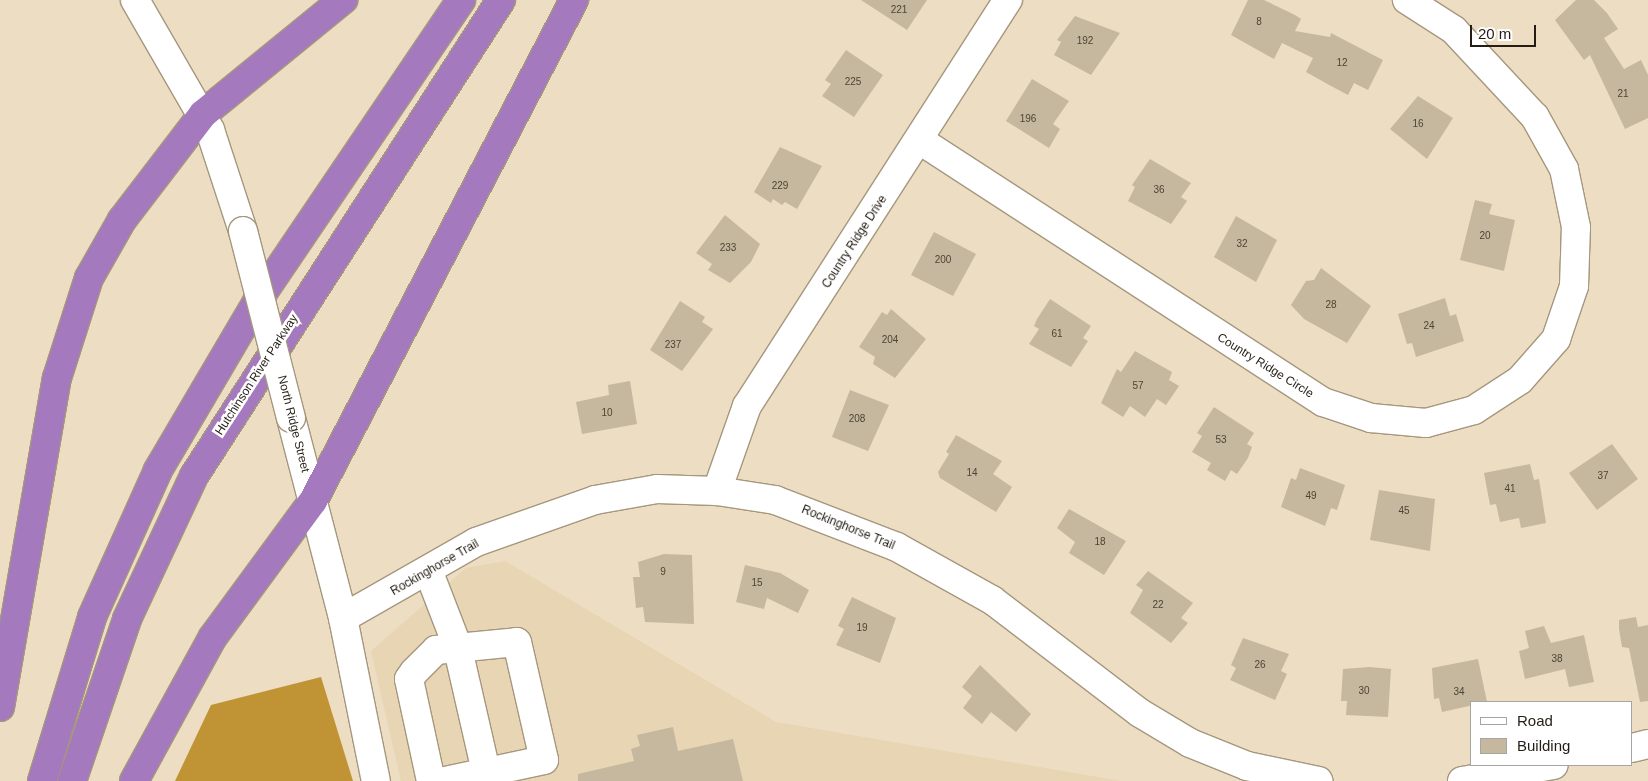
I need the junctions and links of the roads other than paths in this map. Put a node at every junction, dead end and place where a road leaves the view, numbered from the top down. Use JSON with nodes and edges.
{"nodes":[{"id":1,"x":135,"y":0,"type":"edge"},
{"id":2,"x":343,"y":0,"type":"edge"},
{"id":3,"x":461,"y":0,"type":"edge"},
{"id":4,"x":501,"y":0,"type":"edge"},
{"id":5,"x":574,"y":0,"type":"edge"},
{"id":6,"x":1008,"y":0,"type":"edge"},
{"id":7,"x":1407,"y":0,"type":"edge"},
{"id":8,"x":203,"y":114,"type":"junction"},
{"id":9,"x":921,"y":141,"type":"junction"},
{"id":10,"x":717,"y":491,"type":"junction"},
{"id":11,"x":312,"y":501,"type":"junction"},
{"id":12,"x":428,"y":570,"type":"junction"},
{"id":13,"x":343,"y":618,"type":"junction"},
{"id":14,"x":457,"y":645,"type":"junction"},
{"id":15,"x":0,"y":707,"type":"edge"},
{"id":16,"x":1648,"y":744,"type":"edge"},
{"id":17,"x":1633,"y":748,"type":"edge"},
{"id":18,"x":1551,"y":766,"type":"edge"},
{"id":19,"x":486,"y":772,"type":"junction"},
{"id":20,"x":1516,"y":777,"type":"edge"},
{"id":21,"x":42,"y":781,"type":"edge"},
{"id":22,"x":72,"y":781,"type":"edge"},
{"id":23,"x":134,"y":781,"type":"edge"},
{"id":24,"x":376,"y":781,"type":"edge"},
{"id":25,"x":431,"y":781,"type":"edge"},
{"id":26,"x":445,"y":781,"type":"edge"},
{"id":27,"x":1318,"y":781,"type":"edge"},
{"id":28,"x":1462,"y":781,"type":"edge"}],
"edges":[{"from":1,"to":8,"type":"street","name":"North Ridge Street"},
{"from":2,"to":8,"type":"highway"},
{"from":3,"to":21,"type":"highway"},
{"from":4,"to":22,"type":"highway","name":"Hutchinson River Parkway"},
{"from":5,"to":11,"type":"highway"},
{"from":6,"to":9,"type":"street","name":"Country Ridge Drive"},
{"from":7,"to":9,"type":"street","name":"Country Ridge Circle"},
{"from":8,"to":11,"type":"street","name":"North Ridge Street","bridge":true},
{"from":8,"to":15,"type":"highway"},
{"from":9,"to":10,"type":"street","name":"Country Ridge Drive"},
{"from":10,"to":12,"type":"street","name":"Rockinghorse Trail"},
{"from":10,"to":27,"type":"street","name":"Rockinghorse Trail"},
{"from":11,"to":13,"type":"street","name":"North Ridge Street"},
{"from":11,"to":23,"type":"highway"},
{"from":12,"to":13,"type":"street","name":"Rockinghorse Trail"},
{"from":12,"to":14,"type":"street"},
{"from":13,"to":24,"type":"street","name":"North Ridge Street"},
{"from":14,"to":19,"type":"street"},
{"from":14,"to":19,"type":"street"},
{"from":14,"to":25,"type":"street"},
{"from":16,"to":17,"type":"street"},
{"from":18,"to":20,"type":"street"},
{"from":19,"to":26,"type":"street"},
{"from":20,"to":28,"type":"street"}]}
